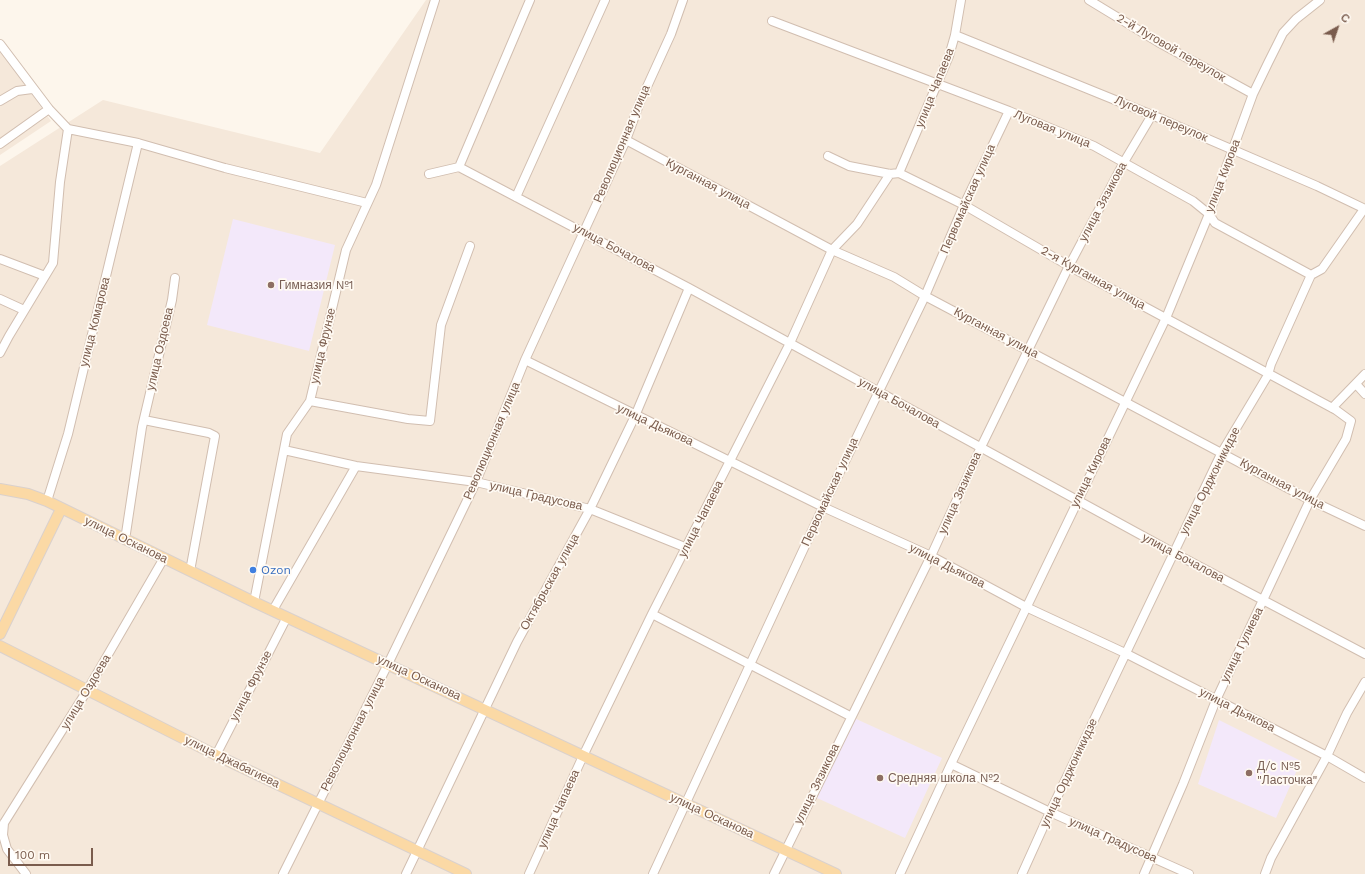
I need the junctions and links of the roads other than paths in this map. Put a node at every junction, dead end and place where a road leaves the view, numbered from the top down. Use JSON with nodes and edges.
{"nodes":[{"id":1,"x":435,"y":0,"type":"edge"},
{"id":2,"x":530,"y":0,"type":"edge"},
{"id":3,"x":605,"y":0,"type":"edge"},
{"id":4,"x":683,"y":0,"type":"edge"},
{"id":5,"x":961,"y":0,"type":"edge"},
{"id":6,"x":1089,"y":0,"type":"edge"},
{"id":7,"x":1320,"y":0,"type":"edge"},
{"id":8,"x":772,"y":21,"type":"dead end"},
{"id":9,"x":955,"y":35,"type":"junction"},
{"id":10,"x":0,"y":44,"type":"edge"},
{"id":11,"x":936,"y":84,"type":"junction"},
{"id":12,"x":32,"y":88,"type":"junction"},
{"id":13,"x":1253,"y":94,"type":"junction"},
{"id":14,"x":0,"y":101,"type":"edge"},
{"id":15,"x":49,"y":109,"type":"junction"},
{"id":16,"x":1008,"y":111,"type":"junction"},
{"id":17,"x":1152,"y":115,"type":"junction"},
{"id":18,"x":68,"y":129,"type":"junction"},
{"id":19,"x":626,"y":140,"type":"junction"},
{"id":20,"x":138,"y":143,"type":"junction"},
{"id":21,"x":0,"y":144,"type":"edge"},
{"id":22,"x":1233,"y":150,"type":"junction"},
{"id":23,"x":828,"y":156,"type":"dead end"},
{"id":24,"x":1124,"y":162,"type":"junction"},
{"id":25,"x":459,"y":167,"type":"junction"},
{"id":26,"x":899,"y":173,"type":"junction"},
{"id":27,"x":429,"y":174,"type":"dead end"},
{"id":28,"x":890,"y":174,"type":"junction"},
{"id":29,"x":516,"y":197,"type":"junction"},
{"id":30,"x":367,"y":203,"type":"junction"},
{"id":31,"x":964,"y":205,"type":"junction"},
{"id":32,"x":1364,"y":209,"type":"edge"},
{"id":33,"x":1209,"y":214,"type":"junction"},
{"id":34,"x":583,"y":232,"type":"junction"},
{"id":35,"x":470,"y":246,"type":"dead end"},
{"id":36,"x":832,"y":250,"type":"junction"},
{"id":37,"x":0,"y":259,"type":"edge"},
{"id":38,"x":1069,"y":266,"type":"junction"},
{"id":39,"x":1311,"y":275,"type":"junction"},
{"id":40,"x":45,"y":276,"type":"junction"},
{"id":41,"x":176,"y":278,"type":"dead end"},
{"id":42,"x":689,"y":288,"type":"junction"},
{"id":43,"x":925,"y":296,"type":"junction"},
{"id":44,"x":0,"y":299,"type":"edge"},
{"id":45,"x":24,"y":310,"type":"junction"},
{"id":46,"x":1166,"y":318,"type":"junction"},
{"id":47,"x":790,"y":343,"type":"junction"},
{"id":48,"x":1029,"y":350,"type":"junction"},
{"id":49,"x":0,"y":353,"type":"edge"},
{"id":50,"x":525,"y":360,"type":"junction"},
{"id":51,"x":1365,"y":374,"type":"edge"},
{"id":52,"x":1268,"y":375,"type":"junction"},
{"id":53,"x":1356,"y":384,"type":"junction"},
{"id":54,"x":878,"y":392,"type":"junction"},
{"id":55,"x":1365,"y":394,"type":"edge"},
{"id":56,"x":310,"y":401,"type":"junction"},
{"id":57,"x":1126,"y":401,"type":"junction"},
{"id":58,"x":1332,"y":408,"type":"junction"},
{"id":59,"x":635,"y":416,"type":"junction"},
{"id":60,"x":144,"y":420,"type":"junction"},
{"id":61,"x":1351,"y":421,"type":"joint"},
{"id":62,"x":981,"y":447,"type":"junction"},
{"id":63,"x":284,"y":450,"type":"junction"},
{"id":64,"x":1222,"y":452,"type":"junction"},
{"id":65,"x":730,"y":461,"type":"junction"},
{"id":66,"x":356,"y":466,"type":"junction"},
{"id":67,"x":476,"y":482,"type":"junction"},
{"id":68,"x":0,"y":489,"type":"edge"},
{"id":69,"x":1078,"y":500,"type":"junction"},
{"id":70,"x":1310,"y":500,"type":"junction"},
{"id":71,"x":47,"y":501,"type":"junction"},
{"id":72,"x":823,"y":507,"type":"junction"},
{"id":73,"x":61,"y":509,"type":"junction"},
{"id":74,"x":590,"y":509,"type":"junction"},
{"id":75,"x":1365,"y":526,"type":"edge"},
{"id":76,"x":125,"y":540,"type":"junction"},
{"id":77,"x":687,"y":548,"type":"junction"},
{"id":78,"x":1174,"y":553,"type":"junction"},
{"id":79,"x":931,"y":556,"type":"junction"},
{"id":80,"x":164,"y":558,"type":"junction"},
{"id":81,"x":190,"y":571,"type":"junction"},
{"id":82,"x":1264,"y":600,"type":"junction"},
{"id":83,"x":254,"y":602,"type":"junction"},
{"id":84,"x":1026,"y":607,"type":"junction"},
{"id":85,"x":273,"y":610,"type":"junction"},
{"id":86,"x":652,"y":614,"type":"junction"},
{"id":87,"x":287,"y":617,"type":"junction"},
{"id":88,"x":0,"y":634,"type":"edge"},
{"id":89,"x":0,"y":646,"type":"edge"},
{"id":90,"x":1126,"y":653,"type":"junction"},
{"id":91,"x":1365,"y":654,"type":"edge"},
{"id":92,"x":749,"y":663,"type":"junction"},
{"id":93,"x":388,"y":664,"type":"junction"},
{"id":94,"x":1365,"y":682,"type":"edge"},
{"id":95,"x":88,"y":689,"type":"junction"},
{"id":96,"x":1216,"y":700,"type":"junction"},
{"id":97,"x":485,"y":709,"type":"junction"},
{"id":98,"x":850,"y":716,"type":"junction"},
{"id":99,"x":216,"y":755,"type":"junction"},
{"id":100,"x":583,"y":756,"type":"junction"},
{"id":101,"x":1326,"y":756,"type":"junction"},
{"id":102,"x":951,"y":764,"type":"junction"},
{"id":103,"x":1365,"y":778,"type":"edge"},
{"id":104,"x":685,"y":803,"type":"junction"},
{"id":105,"x":318,"y":804,"type":"junction"},
{"id":106,"x":1050,"y":812,"type":"junction"},
{"id":107,"x":2,"y":821,"type":"edge"},
{"id":108,"x":784,"y":850,"type":"junction"},
{"id":109,"x":416,"y":851,"type":"junction"},
{"id":110,"x":1152,"y":857,"type":"junction"},
{"id":111,"x":26,"y":874,"type":"edge"},
{"id":112,"x":283,"y":874,"type":"edge"},
{"id":113,"x":406,"y":874,"type":"edge"},
{"id":114,"x":466,"y":874,"type":"edge"},
{"id":115,"x":529,"y":874,"type":"edge"},
{"id":116,"x":653,"y":874,"type":"edge"},
{"id":117,"x":774,"y":874,"type":"edge"},
{"id":118,"x":836,"y":874,"type":"edge"},
{"id":119,"x":900,"y":874,"type":"edge"},
{"id":120,"x":1022,"y":874,"type":"edge"},
{"id":121,"x":1144,"y":874,"type":"edge"},
{"id":122,"x":1189,"y":874,"type":"edge"},
{"id":123,"x":1265,"y":874,"type":"edge"}],
"edges":[{"from":1,"to":30,"type":"street","name":"улица Фрунзе"},
{"from":2,"to":25,"type":"street"},
{"from":3,"to":29,"type":"street"},
{"from":4,"to":19,"type":"street","name":"Революционная улица"},
{"from":5,"to":9,"type":"street","name":"улица Чапаева"},
{"from":6,"to":13,"type":"street","name":"2-й Луговой переулок"},
{"from":7,"to":13,"type":"street","name":"улица Кирова"},
{"from":8,"to":11,"type":"street","name":"Луговая улица"},
{"from":9,"to":11,"type":"street","name":"улица Чапаева"},
{"from":9,"to":17,"type":"street","name":"Луговой переулок"},
{"from":10,"to":12,"type":"street"},
{"from":11,"to":16,"type":"street","name":"Луговая улица"},
{"from":11,"to":26,"type":"street","name":"улица Чапаева"},
{"from":12,"to":14,"type":"street"},
{"from":12,"to":15,"type":"street"},
{"from":13,"to":22,"type":"street","name":"улица Кирова"},
{"from":15,"to":18,"type":"street"},
{"from":15,"to":21,"type":"street"},
{"from":16,"to":24,"type":"street","name":"Луговая улица"},
{"from":16,"to":31,"type":"street","name":"Первомайская улица"},
{"from":17,"to":22,"type":"street","name":"Луговой переулок"},
{"from":17,"to":24,"type":"street","name":"улица Зязикова"},
{"from":18,"to":20,"type":"street"},
{"from":18,"to":40,"type":"street"},
{"from":19,"to":34,"type":"street","name":"Революционная улица"},
{"from":19,"to":36,"type":"street","name":"Курганная улица"},
{"from":20,"to":30,"type":"street"},
{"from":20,"to":71,"type":"street","name":"улица Комарова"},
{"from":22,"to":32,"type":"street","name":"Луговой переулок"},
{"from":22,"to":33,"type":"street","name":"улица Кирова"},
{"from":23,"to":28,"type":"street"},
{"from":24,"to":33,"type":"street","name":"Луговая улица"},
{"from":24,"to":38,"type":"street","name":"улица Зязикова"},
{"from":25,"to":27,"type":"street"},
{"from":25,"to":29,"type":"street","name":"улица Бочалова"},
{"from":26,"to":28,"type":"street"},
{"from":26,"to":31,"type":"street","name":"2-я Курганная улица"},
{"from":28,"to":36,"type":"street","name":"улица Чапаева"},
{"from":29,"to":34,"type":"street","name":"улица Бочалова"},
{"from":30,"to":56,"type":"street","name":"улица Фрунзе"},
{"from":31,"to":38,"type":"street","name":"2-я Курганная улица"},
{"from":31,"to":43,"type":"street","name":"Первомайская улица"},
{"from":32,"to":39,"type":"street","name":"улица Орджоникидзе"},
{"from":33,"to":39,"type":"street","name":"Луговая улица"},
{"from":33,"to":46,"type":"street","name":"улица Кирова"},
{"from":34,"to":42,"type":"street","name":"улица Бочалова"},
{"from":34,"to":50,"type":"street","name":"Революционная улица"},
{"from":35,"to":56,"type":"street"},
{"from":36,"to":43,"type":"street","name":"Курганная улица"},
{"from":36,"to":47,"type":"street","name":"улица Чапаева"},
{"from":37,"to":40,"type":"street"},
{"from":38,"to":46,"type":"street","name":"2-я Курганная улица"},
{"from":38,"to":48,"type":"street","name":"улица Зязикова"},
{"from":39,"to":52,"type":"street","name":"улица Орджоникидзе"},
{"from":40,"to":45,"type":"street"},
{"from":41,"to":60,"type":"street","name":"улица Оздоева"},
{"from":42,"to":47,"type":"street","name":"улица Бочалова"},
{"from":42,"to":59,"type":"street","name":"Октябрьская улица"},
{"from":43,"to":48,"type":"street","name":"Курганная улица"},
{"from":43,"to":54,"type":"street","name":"Первомайская улица"},
{"from":44,"to":45,"type":"street"},
{"from":45,"to":49,"type":"street"},
{"from":46,"to":52,"type":"street","name":"2-я Курганная улица"},
{"from":46,"to":57,"type":"street","name":"улица Кирова"},
{"from":47,"to":54,"type":"street","name":"улица Бочалова"},
{"from":47,"to":65,"type":"street","name":"улица Чапаева"},
{"from":48,"to":57,"type":"street","name":"Курганная улица"},
{"from":48,"to":62,"type":"street","name":"улица Зязикова"},
{"from":50,"to":59,"type":"street","name":"улица Дьякова"},
{"from":50,"to":67,"type":"street","name":"Революционная улица"},
{"from":51,"to":53,"type":"street"},
{"from":52,"to":58,"type":"street","name":"2-я Курганная улица"},
{"from":52,"to":64,"type":"street","name":"улица Орджоникидзе"},
{"from":53,"to":55,"type":"street"},
{"from":53,"to":58,"type":"street"},
{"from":54,"to":62,"type":"street","name":"улица Бочалова"},
{"from":54,"to":72,"type":"street","name":"Первомайская улица"},
{"from":56,"to":63,"type":"street","name":"улица Фрунзе"},
{"from":57,"to":64,"type":"street","name":"Курганная улица"},
{"from":57,"to":69,"type":"street","name":"улица Кирова"},
{"from":58,"to":61,"type":"street","name":"2-я Курганная улица"},
{"from":59,"to":65,"type":"street","name":"улица Дьякова"},
{"from":59,"to":74,"type":"street","name":"Октябрьская улица"},
{"from":60,"to":76,"type":"street","name":"улица Оздоева"},
{"from":60,"to":81,"type":"street"},
{"from":61,"to":70,"type":"street","name":"улица Гулиева"},
{"from":62,"to":69,"type":"street","name":"улица Бочалова"},
{"from":62,"to":79,"type":"street","name":"улица Зязикова"},
{"from":63,"to":66,"type":"street","name":"улица Градусова"},
{"from":63,"to":83,"type":"street","name":"улица Фрунзе"},
{"from":64,"to":70,"type":"street","name":"Курганная улица"},
{"from":64,"to":78,"type":"street","name":"улица Орджоникидзе"},
{"from":65,"to":72,"type":"street","name":"улица Дьякова"},
{"from":65,"to":77,"type":"street","name":"улица Чапаева"},
{"from":66,"to":67,"type":"street","name":"улица Градусова"},
{"from":66,"to":85,"type":"street"},
{"from":67,"to":74,"type":"street","name":"улица Градусова"},
{"from":67,"to":93,"type":"street","name":"Революционная улица"},
{"from":68,"to":71,"type":"main road","name":"улица Осканова"},
{"from":69,"to":78,"type":"street","name":"улица Бочалова"},
{"from":69,"to":84,"type":"street","name":"улица Кирова"},
{"from":70,"to":75,"type":"street","name":"Курганная улица"},
{"from":70,"to":82,"type":"street","name":"улица Гулиева"},
{"from":71,"to":73,"type":"main road","name":"улица Осканова"},
{"from":72,"to":79,"type":"street","name":"улица Дьякова"},
{"from":72,"to":92,"type":"street","name":"Первомайская улица"},
{"from":73,"to":76,"type":"main road","name":"улица Осканова"},
{"from":73,"to":88,"type":"main road"},
{"from":74,"to":77,"type":"street","name":"улица Градусова"},
{"from":74,"to":97,"type":"street","name":"Октябрьская улица"},
{"from":76,"to":80,"type":"main road","name":"улица Осканова"},
{"from":77,"to":86,"type":"street","name":"улица Чапаева"},
{"from":78,"to":82,"type":"street","name":"улица Бочалова"},
{"from":78,"to":90,"type":"street","name":"улица Орджоникидзе"},
{"from":79,"to":84,"type":"street","name":"улица Дьякова"},
{"from":79,"to":98,"type":"street","name":"улица Зязикова"},
{"from":80,"to":81,"type":"main road","name":"улица Осканова"},
{"from":80,"to":95,"type":"street","name":"улица Оздоева"},
{"from":81,"to":83,"type":"main road","name":"улица Осканова"},
{"from":82,"to":91,"type":"street","name":"улица Бочалова"},
{"from":82,"to":96,"type":"street","name":"улица Гулиева"},
{"from":83,"to":85,"type":"main road","name":"улица Осканова"},
{"from":84,"to":90,"type":"street","name":"улица Дьякова"},
{"from":84,"to":102,"type":"street","name":"улица Кирова"},
{"from":85,"to":87,"type":"main road","name":"улица Осканова"},
{"from":86,"to":92,"type":"street"},
{"from":86,"to":100,"type":"street","name":"улица Чапаева"},
{"from":87,"to":93,"type":"main road","name":"улица Осканова"},
{"from":87,"to":99,"type":"street","name":"улица Фрунзе"},
{"from":89,"to":95,"type":"main road","name":"улица Джабагиева"},
{"from":90,"to":96,"type":"street","name":"улица Дьякова"},
{"from":90,"to":106,"type":"street","name":"улица Орджоникидзе"},
{"from":92,"to":98,"type":"street"},
{"from":92,"to":104,"type":"street","name":"Первомайская улица"},
{"from":93,"to":97,"type":"main road","name":"улица Осканова"},
{"from":93,"to":105,"type":"street","name":"Революционная улица"},
{"from":94,"to":101,"type":"street"},
{"from":95,"to":99,"type":"main road","name":"улица Джабагиева"},
{"from":95,"to":107,"type":"street","name":"улица Оздоева"},
{"from":96,"to":101,"type":"street","name":"улица Дьякова"},
{"from":96,"to":110,"type":"street","name":"улица Гулиева"},
{"from":97,"to":100,"type":"main road","name":"улица Осканова"},
{"from":97,"to":109,"type":"street","name":"Октябрьская улица"},
{"from":98,"to":108,"type":"street","name":"улица Зязикова"},
{"from":99,"to":105,"type":"main road","name":"улица Джабагиева"},
{"from":100,"to":104,"type":"main road","name":"улица Осканова"},
{"from":100,"to":115,"type":"street","name":"улица Чапаева"},
{"from":101,"to":103,"type":"street","name":"улица Дьякова"},
{"from":101,"to":123,"type":"street"},
{"from":102,"to":106,"type":"street","name":"улица Градусова"},
{"from":102,"to":119,"type":"street","name":"улица Кирова"},
{"from":104,"to":108,"type":"main road","name":"улица Осканова"},
{"from":104,"to":116,"type":"street","name":"Первомайская улица"},
{"from":105,"to":109,"type":"main road","name":"улица Джабагиева"},
{"from":105,"to":112,"type":"street","name":"Революционная улица"},
{"from":106,"to":110,"type":"street","name":"улица Градусова"},
{"from":106,"to":120,"type":"street","name":"улица Орджоникидзе"},
{"from":107,"to":111,"type":"street"},
{"from":108,"to":117,"type":"street","name":"улица Зязикова"},
{"from":108,"to":118,"type":"main road","name":"улица Осканова"},
{"from":109,"to":113,"type":"street","name":"Октябрьская улица"},
{"from":109,"to":114,"type":"main road","name":"улица Джабагиева"},
{"from":110,"to":121,"type":"street","name":"улица Гулиева"},
{"from":110,"to":122,"type":"street","name":"улица Градусова"}]}
